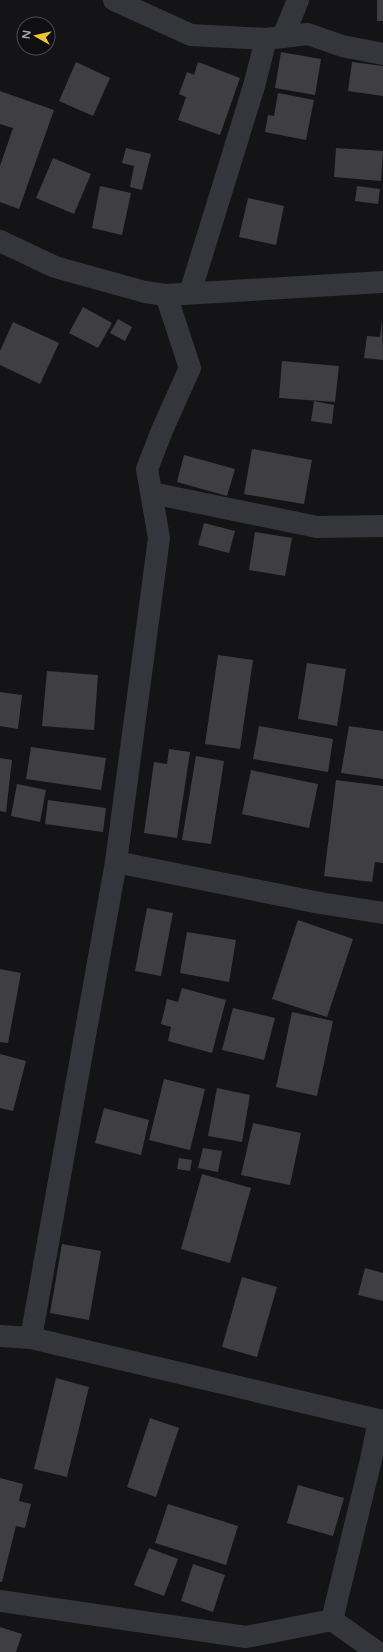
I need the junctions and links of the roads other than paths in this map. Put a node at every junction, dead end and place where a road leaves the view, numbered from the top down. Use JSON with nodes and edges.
{"nodes":[{"id":1,"x":114,"y":0,"type":"edge"},
{"id":2,"x":298,"y":0,"type":"edge"},
{"id":3,"x":274,"y":38,"type":"junction"},
{"id":4,"x":383,"y":54,"type":"edge"},
{"id":5,"x":0,"y":241,"type":"edge"},
{"id":6,"x":383,"y":282,"type":"edge"},
{"id":7,"x":190,"y":293,"type":"junction"},
{"id":8,"x":166,"y":295,"type":"junction"},
{"id":9,"x":152,"y":493,"type":"junction"},
{"id":10,"x":383,"y":526,"type":"edge"},
{"id":11,"x":116,"y":862,"type":"junction"},
{"id":12,"x":383,"y":913,"type":"edge"},
{"id":13,"x":0,"y":1336,"type":"edge"},
{"id":14,"x":31,"y":1338,"type":"junction"},
{"id":15,"x":381,"y":1420,"type":"edge"},
{"id":16,"x":0,"y":1601,"type":"edge"},
{"id":17,"x":332,"y":1620,"type":"junction"},
{"id":18,"x":377,"y":1652,"type":"edge"}],
"edges":[{"from":1,"to":3,"type":"street"},
{"from":2,"to":3,"type":"street"},
{"from":3,"to":4,"type":"street"},
{"from":3,"to":7,"type":"street"},
{"from":5,"to":8,"type":"street"},
{"from":6,"to":7,"type":"street"},
{"from":7,"to":8,"type":"street"},
{"from":8,"to":9,"type":"street"},
{"from":9,"to":10,"type":"street"},
{"from":9,"to":11,"type":"street"},
{"from":11,"to":12,"type":"street"},
{"from":11,"to":14,"type":"street"},
{"from":13,"to":14,"type":"street"},
{"from":14,"to":15,"type":"street"},
{"from":15,"to":17,"type":"street"},
{"from":16,"to":17,"type":"street"},
{"from":17,"to":18,"type":"street"}]}
